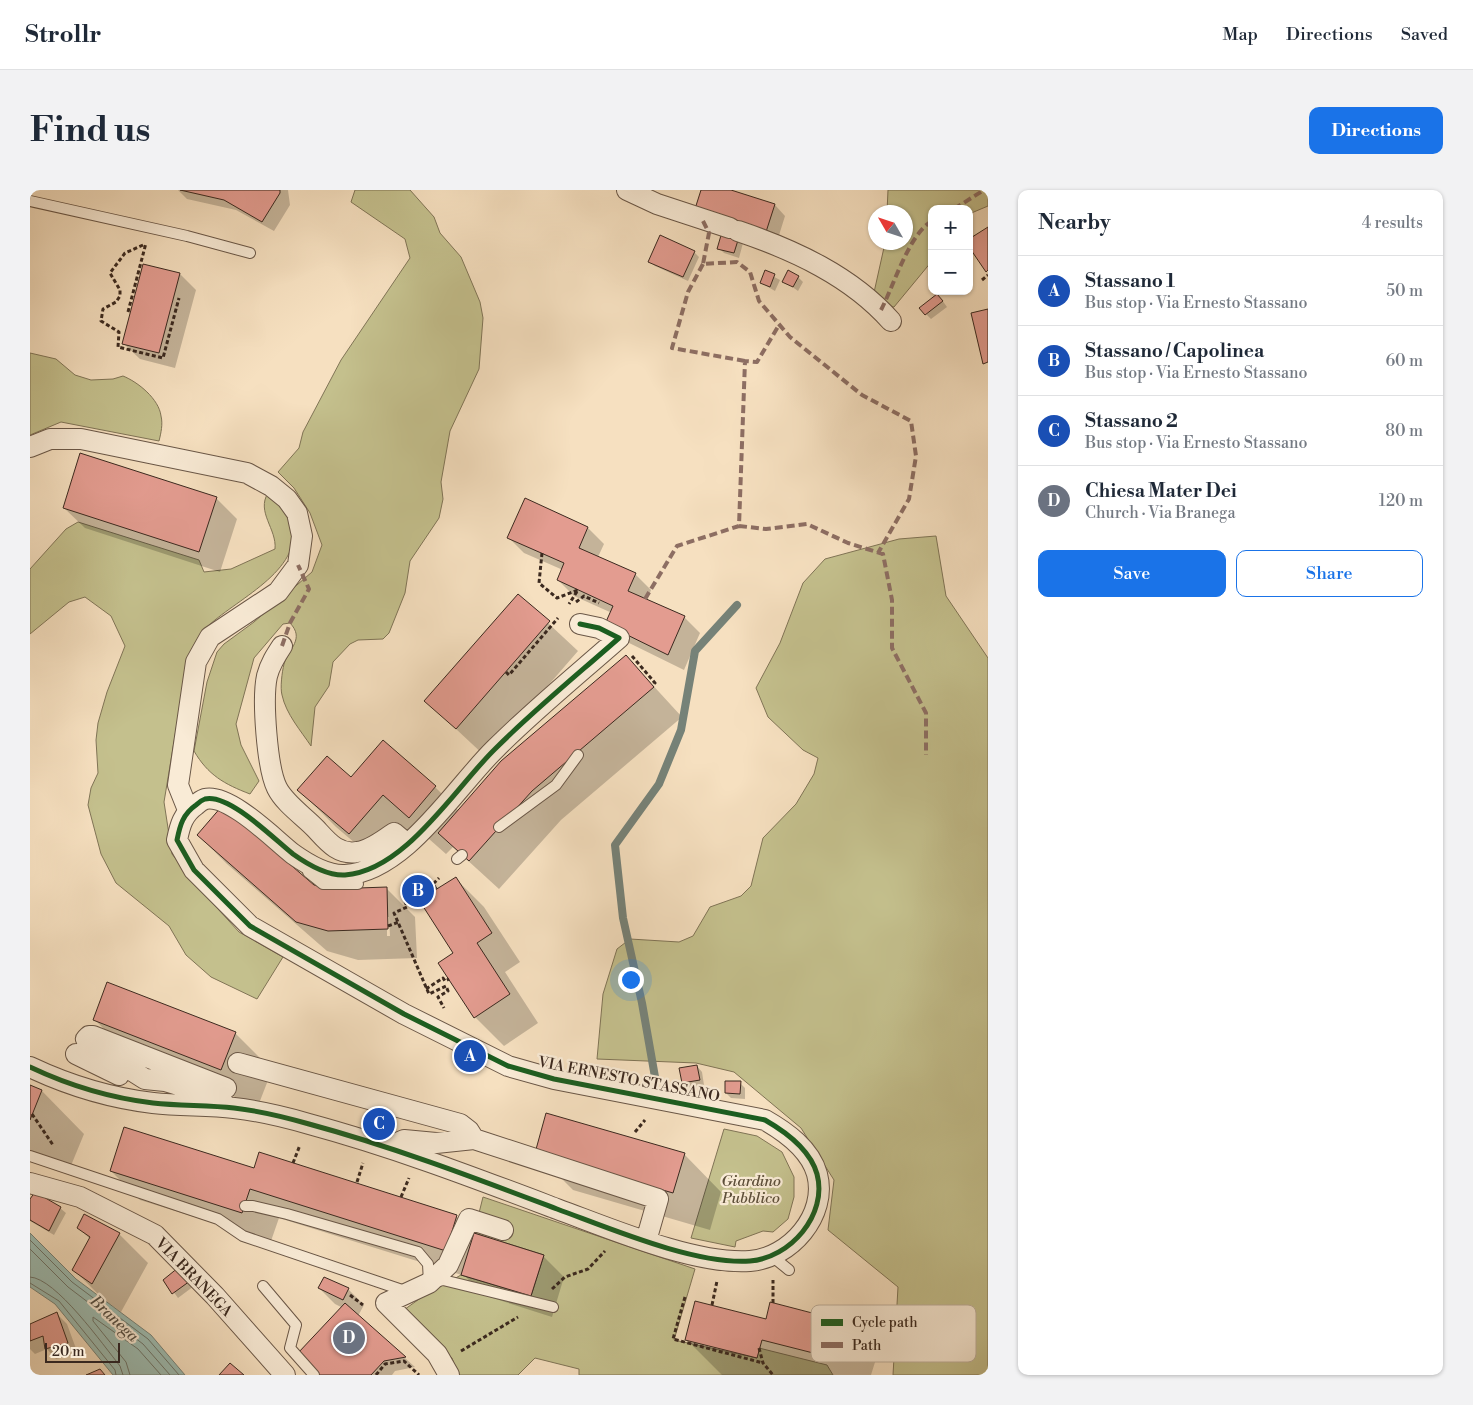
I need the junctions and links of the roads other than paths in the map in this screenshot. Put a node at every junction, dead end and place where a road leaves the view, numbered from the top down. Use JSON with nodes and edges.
{"nodes":[{"id":1,"x":627,"y":190,"type":"edge"},
{"id":2,"x":30,"y":201,"type":"edge"},
{"id":3,"x":250,"y":253,"type":"dead end"},
{"id":4,"x":892,"y":321,"type":"dead end"},
{"id":5,"x":30,"y":447,"type":"edge"},
{"id":6,"x":580,"y":624,"type":"dead end"},
{"id":7,"x":282,"y":646,"type":"dead end"},
{"id":8,"x":578,"y":755,"type":"dead end"},
{"id":9,"x":217,"y":800,"type":"junction"},
{"id":10,"x":188,"y":810,"type":"junction"},
{"id":11,"x":500,"y":827,"type":"dead end"},
{"id":12,"x":407,"y":844,"type":"junction"},
{"id":13,"x":358,"y":884,"type":"dead end"},
{"id":14,"x":76,"y":1054,"type":"dead end"},
{"id":15,"x":238,"y":1063,"type":"dead end"},
{"id":16,"x":30,"y":1067,"type":"edge"},
{"id":17,"x":145,"y":1079,"type":"junction"},
{"id":18,"x":226,"y":1088,"type":"dead end"},
{"id":19,"x":234,"y":1108,"type":"junction"},
{"id":20,"x":474,"y":1139,"type":"junction"},
{"id":21,"x":393,"y":1149,"type":"junction"},
{"id":22,"x":30,"y":1156,"type":"edge"},
{"id":23,"x":30,"y":1183,"type":"edge"},
{"id":24,"x":245,"y":1206,"type":"dead end"},
{"id":25,"x":503,"y":1230,"type":"dead end"},
{"id":26,"x":646,"y":1241,"type":"junction"},
{"id":27,"x":773,"y":1257,"type":"junction"},
{"id":28,"x":789,"y":1270,"type":"dead end"},
{"id":29,"x":430,"y":1283,"type":"junction"},
{"id":30,"x":263,"y":1286,"type":"dead end"},
{"id":31,"x":411,"y":1293,"type":"junction"},
{"id":32,"x":553,"y":1307,"type":"dead end"},
{"id":33,"x":446,"y":1368,"type":"edge"},
{"id":34,"x":285,"y":1375,"type":"edge"},
{"id":35,"x":314,"y":1375,"type":"edge"}],
"edges":[{"from":1,"to":4,"type":"street"},
{"from":2,"to":3,"type":"lane"},
{"from":5,"to":10,"type":"street"},
{"from":6,"to":12,"type":"street"},
{"from":7,"to":12,"type":"street"},
{"from":8,"to":11,"type":"lane"},
{"from":9,"to":10,"type":"street"},
{"from":9,"to":12,"type":"street"},
{"from":9,"to":13,"type":"lane"},
{"from":10,"to":27,"type":"street","name":"VIA ERNESTO STASSANO"},
{"from":14,"to":17,"type":"street","name":"VIA ERNESTO STASSANO"},
{"from":15,"to":20,"type":"street"},
{"from":16,"to":19,"type":"street","name":"VIA ERNESTO STASSANO"},
{"from":17,"to":18,"type":"street","name":"VIA ERNESTO STASSANO"},
{"from":17,"to":19,"type":"street","name":"VIA ERNESTO STASSANO"},
{"from":19,"to":21,"type":"street","name":"VIA ERNESTO STASSANO"},
{"from":20,"to":21,"type":"street"},
{"from":20,"to":26,"type":"street"},
{"from":21,"to":26,"type":"street","name":"VIA ERNESTO STASSANO"},
{"from":22,"to":31,"type":"lane"},
{"from":23,"to":34,"type":"street","name":"VIA BRANEGA"},
{"from":24,"to":29,"type":"lane"},
{"from":25,"to":29,"type":"street"},
{"from":26,"to":27,"type":"street","name":"VIA ERNESTO STASSANO"},
{"from":27,"to":28,"type":"lane"},
{"from":29,"to":31,"type":"street"},
{"from":29,"to":32,"type":"lane"},
{"from":30,"to":35,"type":"lane"},
{"from":31,"to":33,"type":"street"}]}
